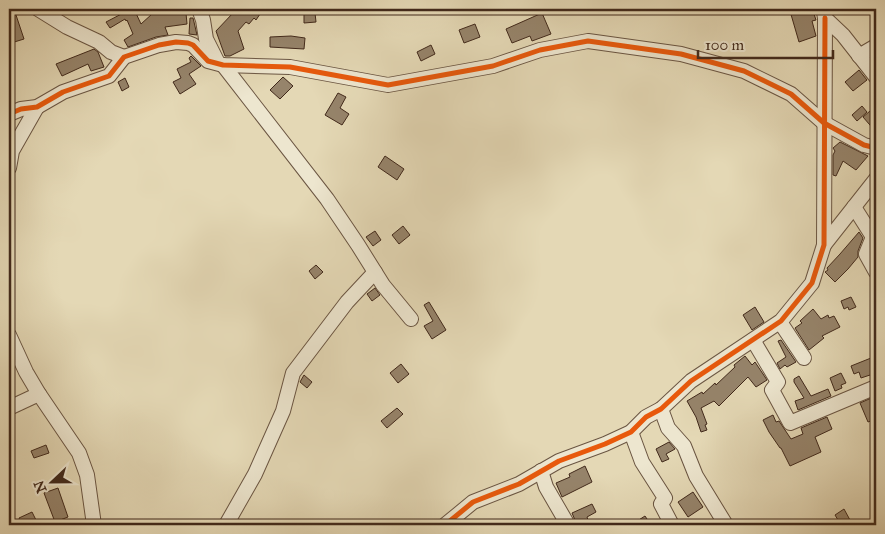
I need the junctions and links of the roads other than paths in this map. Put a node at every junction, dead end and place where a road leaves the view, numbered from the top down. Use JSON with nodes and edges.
{"nodes":[{"id":1,"x":38,"y":9,"type":"edge"},
{"id":2,"x":199,"y":9,"type":"edge"},
{"id":3,"x":825,"y":13,"type":"edge"},
{"id":4,"x":876,"y":46,"type":"edge"},
{"id":5,"x":860,"y":56,"type":"junction"},
{"id":6,"x":124,"y":57,"type":"junction"},
{"id":7,"x":220,"y":64,"type":"junction"},
{"id":8,"x":876,"y":77,"type":"edge"},
{"id":9,"x":37,"y":107,"type":"junction"},
{"id":10,"x":9,"y":114,"type":"edge"},
{"id":11,"x":824,"y":124,"type":"junction"},
{"id":12,"x":876,"y":148,"type":"edge"},
{"id":13,"x":9,"y":168,"type":"edge"},
{"id":14,"x":876,"y":179,"type":"edge"},
{"id":15,"x":854,"y":207,"type":"junction"},
{"id":16,"x":824,"y":244,"type":"junction"},
{"id":17,"x":375,"y":272,"type":"junction"},
{"id":18,"x":876,"y":272,"type":"edge"},
{"id":19,"x":411,"y":319,"type":"dead end"},
{"id":20,"x":780,"y":322,"type":"junction"},
{"id":21,"x":9,"y":335,"type":"edge"},
{"id":22,"x":753,"y":340,"type":"junction"},
{"id":23,"x":804,"y":358,"type":"dead end"},
{"id":24,"x":876,"y":387,"type":"edge"},
{"id":25,"x":39,"y":394,"type":"junction"},
{"id":26,"x":9,"y":408,"type":"edge"},
{"id":27,"x":661,"y":409,"type":"junction"},
{"id":28,"x":631,"y":432,"type":"junction"},
{"id":29,"x":541,"y":471,"type":"junction"},
{"id":30,"x":94,"y":525,"type":"edge"},
{"id":31,"x":226,"y":525,"type":"edge"},
{"id":32,"x":445,"y":525,"type":"edge"},
{"id":33,"x":568,"y":525,"type":"edge"},
{"id":34,"x":672,"y":525,"type":"edge"},
{"id":35,"x":726,"y":525,"type":"edge"}],
"edges":[{"from":1,"to":6,"type":"street"},
{"from":2,"to":7,"type":"street"},
{"from":3,"to":5,"type":"street"},
{"from":3,"to":11,"type":"street"},
{"from":4,"to":5,"type":"street"},
{"from":5,"to":8,"type":"street"},
{"from":6,"to":7,"type":"street"},
{"from":6,"to":9,"type":"street"},
{"from":7,"to":11,"type":"street"},
{"from":7,"to":17,"type":"street"},
{"from":9,"to":10,"type":"street"},
{"from":9,"to":13,"type":"street"},
{"from":11,"to":12,"type":"street"},
{"from":11,"to":16,"type":"street"},
{"from":14,"to":15,"type":"street"},
{"from":15,"to":16,"type":"street"},
{"from":15,"to":18,"type":"street"},
{"from":16,"to":20,"type":"street"},
{"from":17,"to":19,"type":"street"},
{"from":17,"to":31,"type":"street"},
{"from":20,"to":22,"type":"street"},
{"from":20,"to":23,"type":"street"},
{"from":21,"to":25,"type":"street"},
{"from":22,"to":24,"type":"street"},
{"from":22,"to":27,"type":"street"},
{"from":25,"to":26,"type":"street"},
{"from":25,"to":30,"type":"street"},
{"from":27,"to":28,"type":"street"},
{"from":27,"to":35,"type":"street"},
{"from":28,"to":29,"type":"street"},
{"from":28,"to":34,"type":"street"},
{"from":29,"to":32,"type":"street"},
{"from":29,"to":33,"type":"street"}]}
